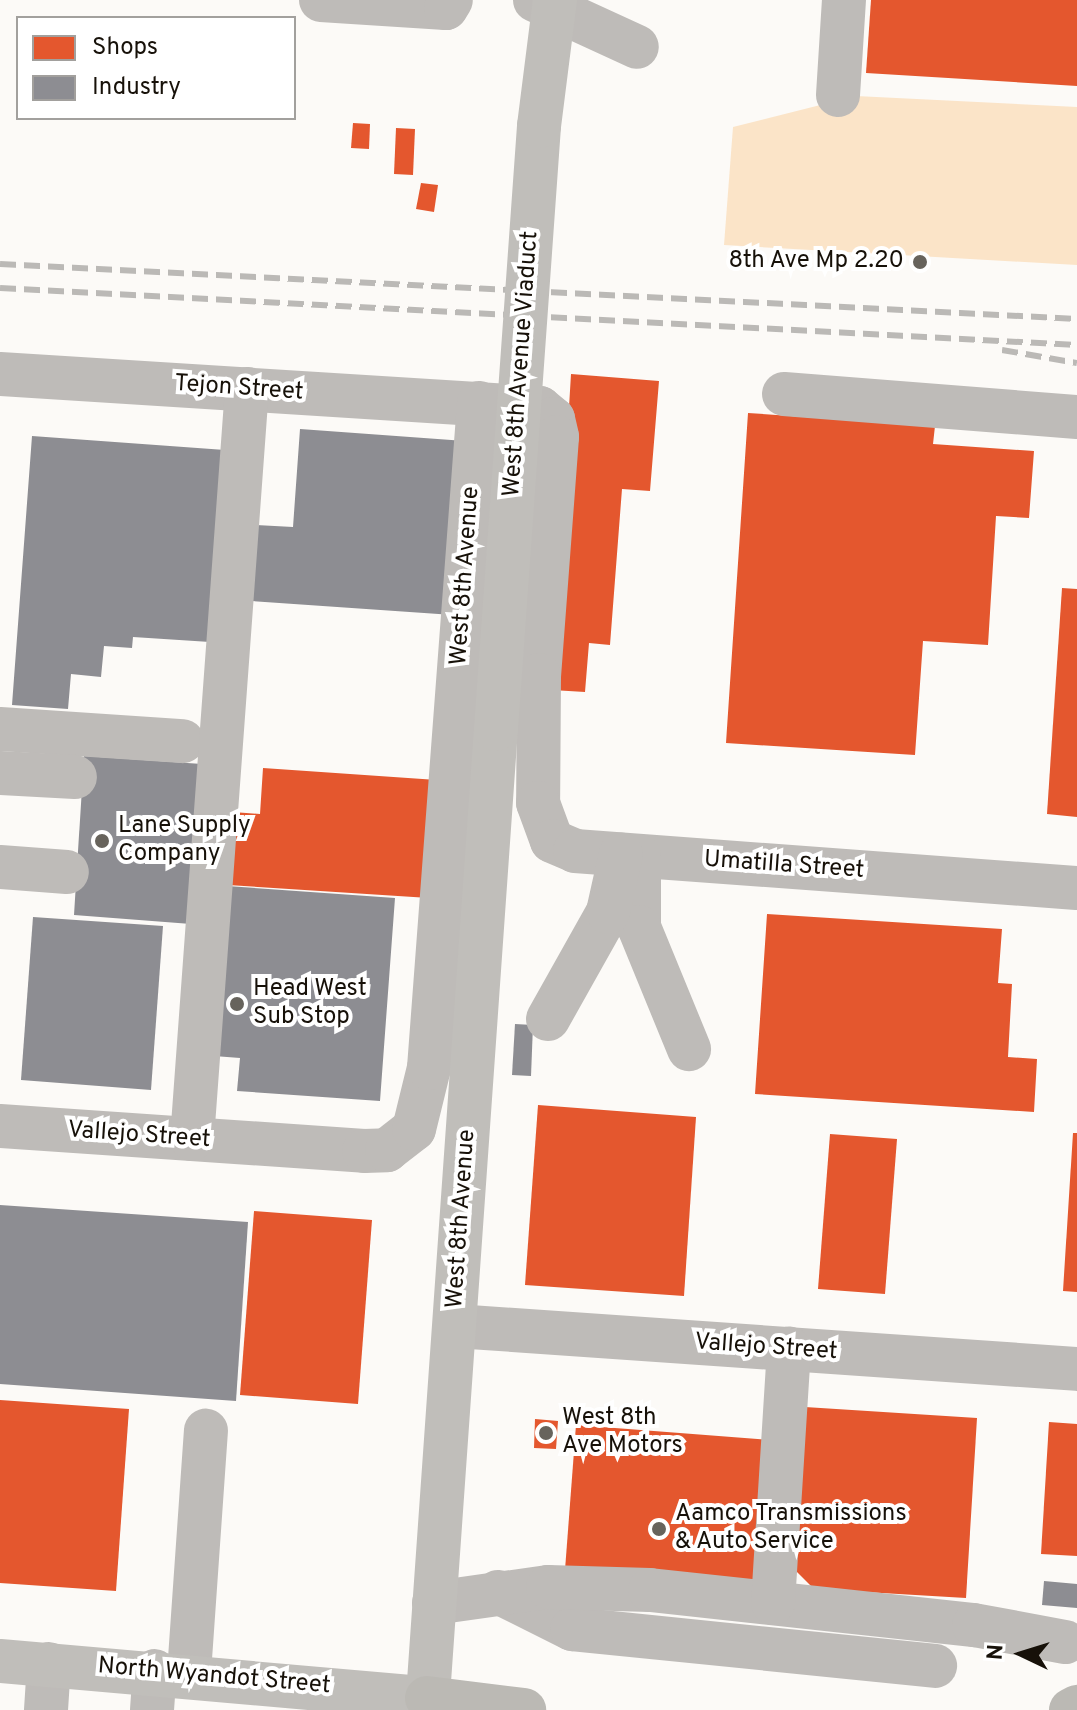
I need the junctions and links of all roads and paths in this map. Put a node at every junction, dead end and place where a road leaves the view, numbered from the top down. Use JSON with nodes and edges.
{"nodes":[{"id":1,"x":321,"y":0,"type":"edge"},
{"id":2,"x":451,"y":0,"type":"edge"},
{"id":3,"x":535,"y":0,"type":"edge"},
{"id":4,"x":555,"y":0,"type":"edge"},
{"id":5,"x":844,"y":0,"type":"edge"},
{"id":6,"x":637,"y":47,"type":"dead end"},
{"id":7,"x":838,"y":95,"type":"dead end"},
{"id":8,"x":0,"y":374,"type":"edge"},
{"id":9,"x":247,"y":389,"type":"junction"},
{"id":10,"x":784,"y":394,"type":"dead end"},
{"id":11,"x":479,"y":403,"type":"junction"},
{"id":12,"x":1077,"y":417,"type":"edge"},
{"id":13,"x":0,"y":729,"type":"edge"},
{"id":14,"x":496,"y":729,"type":"joint"},
{"id":15,"x":183,"y":741,"type":"dead end"},
{"id":16,"x":0,"y":773,"type":"edge"},
{"id":17,"x":75,"y":777,"type":"dead end"},
{"id":18,"x":538,"y":785,"type":"joint"},
{"id":19,"x":630,"y":855,"type":"junction"},
{"id":20,"x":0,"y":867,"type":"edge"},
{"id":21,"x":67,"y":872,"type":"dead end"},
{"id":22,"x":1077,"y":888,"type":"edge"},
{"id":23,"x":548,"y":1019,"type":"dead end"},
{"id":24,"x":689,"y":1049,"type":"dead end"},
{"id":25,"x":0,"y":1126,"type":"edge"},
{"id":26,"x":414,"y":1129,"type":"joint"},
{"id":27,"x":192,"y":1139,"type":"junction"},
{"id":28,"x":455,"y":1326,"type":"junction"},
{"id":29,"x":789,"y":1349,"type":"junction"},
{"id":30,"x":1077,"y":1369,"type":"edge"},
{"id":31,"x":206,"y":1431,"type":"dead end"},
{"id":32,"x":498,"y":1592,"type":"junction"},
{"id":33,"x":434,"y":1603,"type":"junction"},
{"id":34,"x":773,"y":1603,"type":"junction"},
{"id":35,"x":1065,"y":1642,"type":"dead end"},
{"id":36,"x":0,"y":1661,"type":"edge"},
{"id":37,"x":49,"y":1664,"type":"junction"},
{"id":38,"x":935,"y":1666,"type":"dead end"},
{"id":39,"x":165,"y":1685,"type":"edge"},
{"id":40,"x":427,"y":1704,"type":"edge"},
{"id":41,"x":1077,"y":1707,"type":"edge"},
{"id":42,"x":46,"y":1710,"type":"edge"},
{"id":43,"x":270,"y":1710,"type":"edge"},
{"id":44,"x":524,"y":1710,"type":"edge"},
{"id":45,"x":1071,"y":1710,"type":"edge"}],
"edges":[{"from":1,"to":2,"type":"street"},
{"from":3,"to":6,"type":"street"},
{"from":4,"to":14,"type":"main road","name":"West 8th Avenue Viaduct","bridge":true},
{"from":5,"to":7,"type":"street"},
{"from":8,"to":9,"type":"street","name":"Tejon Street"},
{"from":9,"to":11,"type":"street","name":"Tejon Street"},
{"from":9,"to":27,"type":"street"},
{"from":10,"to":12,"type":"street"},
{"from":11,"to":18,"type":"street","name":"Tejon Street"},
{"from":11,"to":26,"type":"street","name":"West 8th Avenue"},
{"from":13,"to":15,"type":"street"},
{"from":14,"to":28,"type":"main road","name":"West 8th Avenue"},
{"from":16,"to":17,"type":"street"},
{"from":18,"to":19,"type":"street","name":"Umatilla Street"},
{"from":19,"to":22,"type":"street","name":"Umatilla Street"},
{"from":19,"to":23,"type":"street"},
{"from":19,"to":24,"type":"street"},
{"from":20,"to":21,"type":"street"},
{"from":25,"to":27,"type":"street","name":"Vallejo Street"},
{"from":26,"to":27,"type":"street","name":"Vallejo Street"},
{"from":28,"to":29,"type":"street","name":"Vallejo Street"},
{"from":28,"to":33,"type":"main road","name":"West 8th Avenue"},
{"from":29,"to":30,"type":"street","name":"Vallejo Street"},
{"from":29,"to":34,"type":"street"},
{"from":31,"to":39,"type":"street"},
{"from":32,"to":33,"type":"street"},
{"from":32,"to":34,"type":"street"},
{"from":32,"to":38,"type":"street"},
{"from":33,"to":40,"type":"main road","name":"West 8th Avenue"},
{"from":34,"to":35,"type":"street"},
{"from":36,"to":37,"type":"main road","name":"North Wyandot Street"},
{"from":37,"to":39,"type":"main road","name":"North Wyandot Street"},
{"from":37,"to":42,"type":"street"},
{"from":39,"to":40,"type":"main road","name":"North Wyandot Street"},
{"from":39,"to":43,"type":"main road"},
{"from":40,"to":44,"type":"highway"},
{"from":41,"to":45,"type":"highway"}]}
